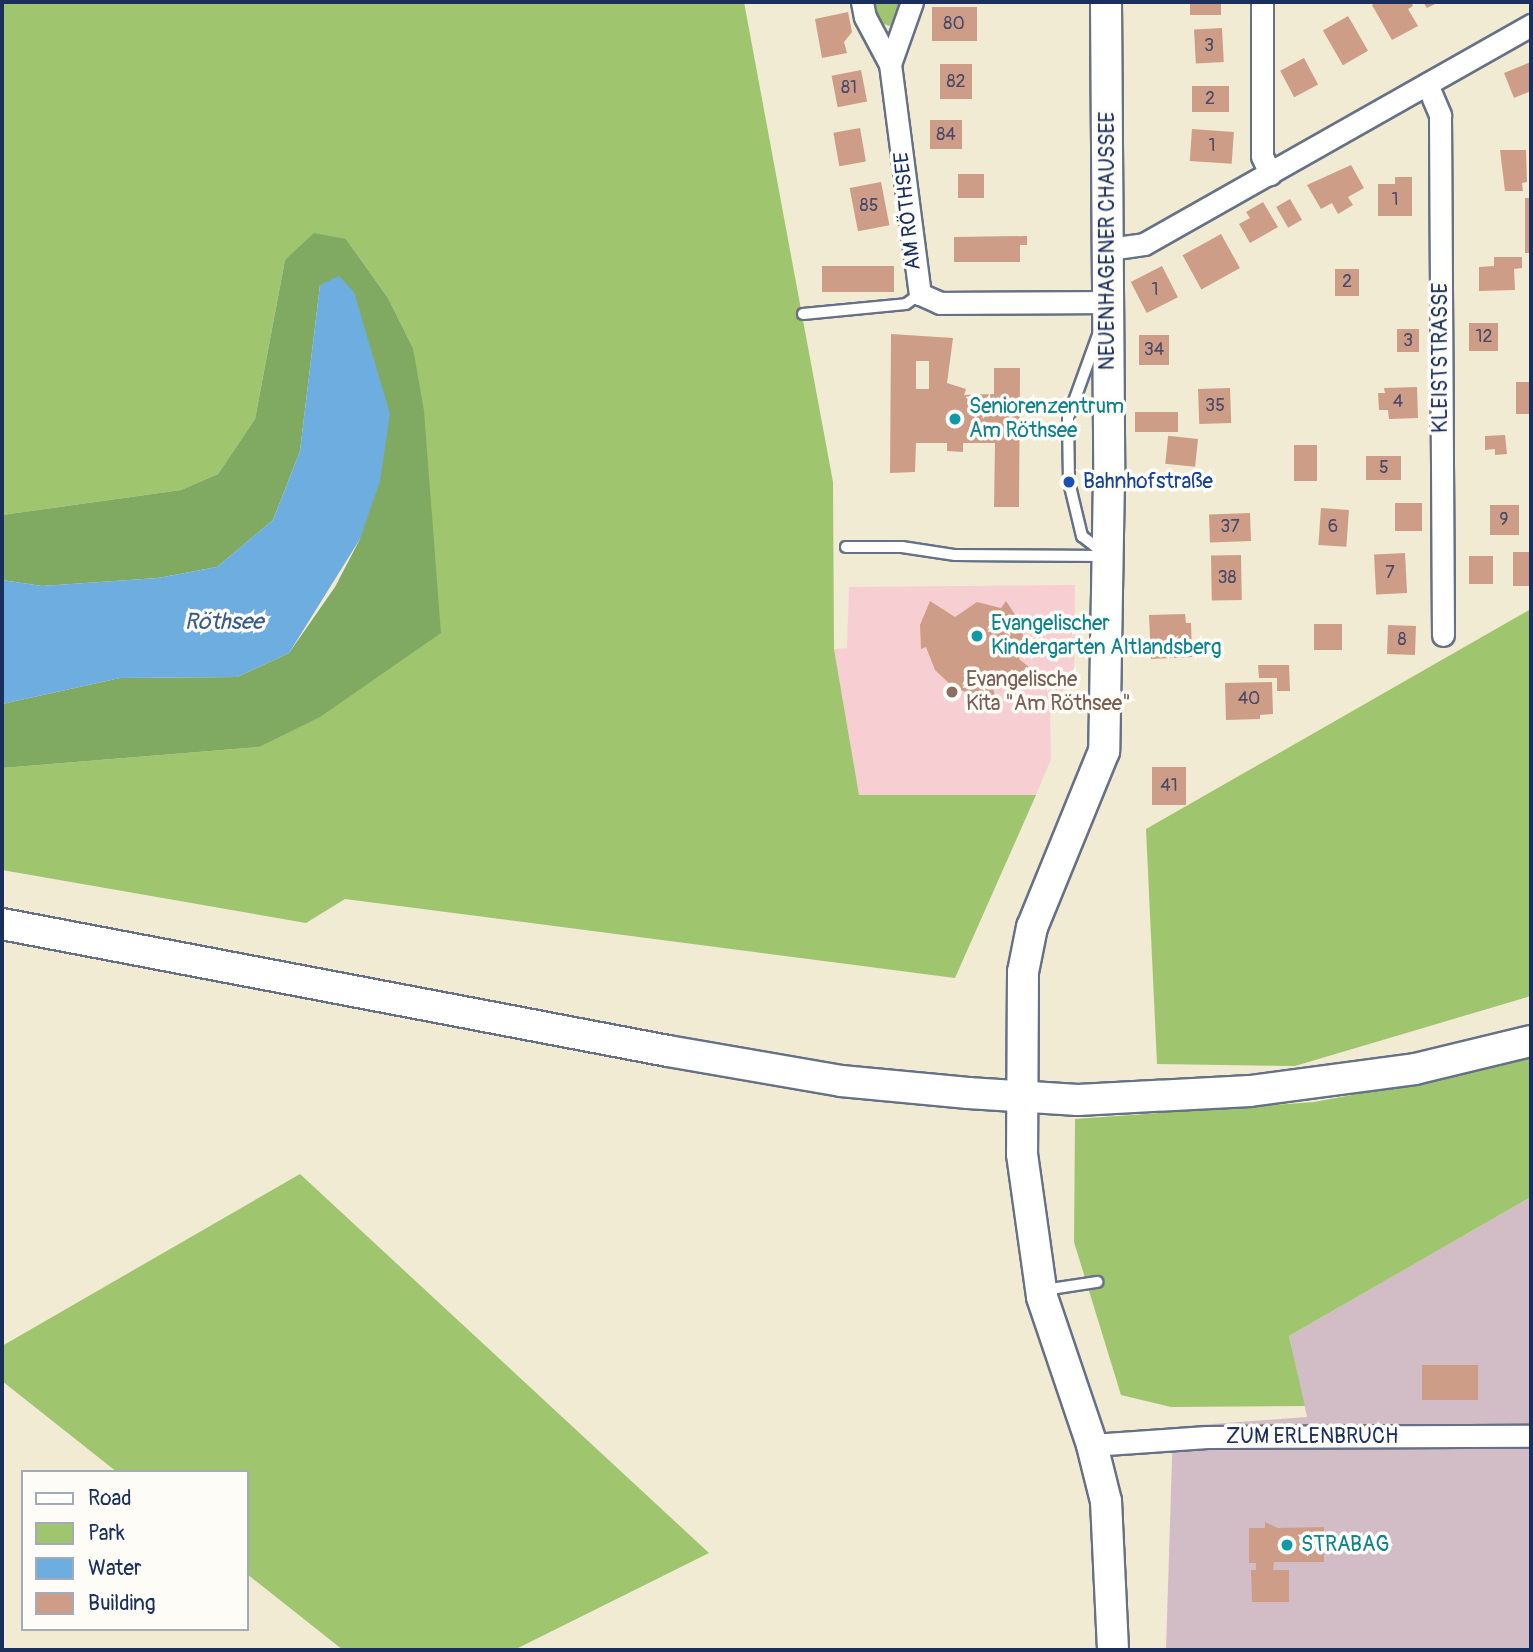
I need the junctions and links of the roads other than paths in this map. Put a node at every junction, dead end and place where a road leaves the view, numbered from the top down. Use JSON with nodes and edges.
{"nodes":[{"id":1,"x":862,"y":2,"type":"edge"},
{"id":2,"x":912,"y":2,"type":"edge"},
{"id":3,"x":1106,"y":2,"type":"edge"},
{"id":4,"x":1262,"y":2,"type":"edge"},
{"id":5,"x":1531,"y":24,"type":"edge"},
{"id":6,"x":890,"y":64,"type":"junction"},
{"id":7,"x":1427,"y":84,"type":"junction"},
{"id":8,"x":1270,"y":174,"type":"junction"},
{"id":9,"x":1109,"y":249,"type":"junction"},
{"id":10,"x":919,"y":294,"type":"junction"},
{"id":11,"x":1107,"y":312,"type":"junction"},
{"id":12,"x":803,"y":314,"type":"dead end"},
{"id":13,"x":846,"y":547,"type":"dead end"},
{"id":14,"x":1109,"y":556,"type":"junction"},
{"id":15,"x":1443,"y":635,"type":"dead end"},
{"id":16,"x":2,"y":924,"type":"edge"},
{"id":17,"x":1531,"y":1041,"type":"edge"},
{"id":18,"x":1023,"y":1096,"type":"junction"},
{"id":19,"x":1097,"y":1282,"type":"dead end"},
{"id":20,"x":1041,"y":1290,"type":"junction"},
{"id":21,"x":1531,"y":1436,"type":"edge"},
{"id":22,"x":1092,"y":1445,"type":"junction"},
{"id":23,"x":1113,"y":1650,"type":"edge"}],
"edges":[{"from":1,"to":6,"type":"street","name":"AM RÖTHSEE"},
{"from":2,"to":6,"type":"street","name":"AM RÖTHSEE"},
{"from":3,"to":9,"type":"street","name":"NEUENHAGENER CHAUSSEE"},
{"from":4,"to":8,"type":"street"},
{"from":5,"to":7,"type":"street"},
{"from":6,"to":10,"type":"street","name":"AM RÖTHSEE"},
{"from":7,"to":8,"type":"street"},
{"from":7,"to":15,"type":"street","name":"KLEISTSTRASSE"},
{"from":8,"to":9,"type":"street"},
{"from":9,"to":11,"type":"street","name":"NEUENHAGENER CHAUSSEE"},
{"from":10,"to":11,"type":"street","name":"AM RÖTHSEE"},
{"from":10,"to":12,"type":"lane"},
{"from":11,"to":14,"type":"street","name":"NEUENHAGENER CHAUSSEE"},
{"from":11,"to":14,"type":"lane"},
{"from":13,"to":14,"type":"lane"},
{"from":14,"to":18,"type":"street","name":"NEUENHAGENER CHAUSSEE"},
{"from":16,"to":18,"type":"street"},
{"from":17,"to":18,"type":"street"},
{"from":18,"to":20,"type":"street","name":"NEUENHAGENER CHAUSSEE"},
{"from":19,"to":20,"type":"lane"},
{"from":20,"to":22,"type":"street","name":"NEUENHAGENER CHAUSSEE"},
{"from":21,"to":22,"type":"street","name":"ZUM ERLENBRUCH"},
{"from":22,"to":23,"type":"street","name":"NEUENHAGENER CHAUSSEE"}]}
